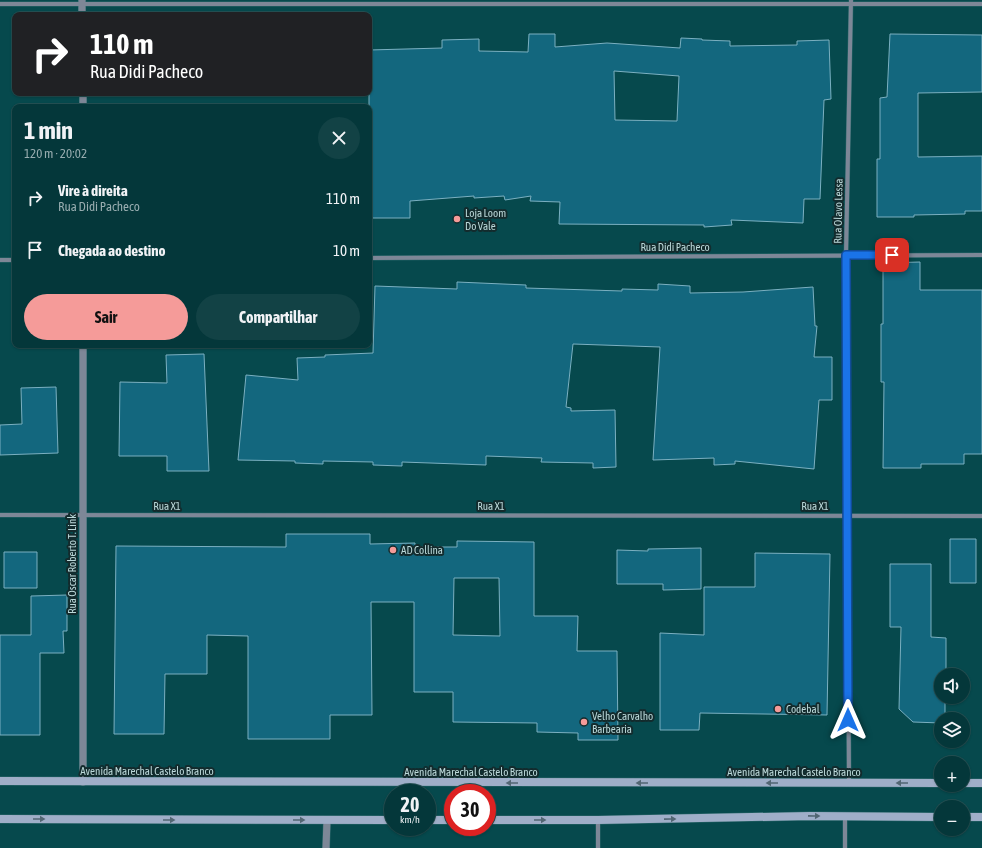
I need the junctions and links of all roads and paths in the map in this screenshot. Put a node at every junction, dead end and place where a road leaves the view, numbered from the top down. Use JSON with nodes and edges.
{"nodes":[{"id":1,"x":82,"y":2,"type":"edge"},
{"id":2,"x":851,"y":2,"type":"edge"},
{"id":3,"x":0,"y":4,"type":"edge"},
{"id":4,"x":982,"y":4,"type":"edge"},
{"id":5,"x":846,"y":255,"type":"junction"},
{"id":6,"x":982,"y":255,"type":"edge"},
{"id":7,"x":372,"y":258,"type":"edge"},
{"id":8,"x":0,"y":260,"type":"edge"},
{"id":9,"x":12,"y":260,"type":"edge"},
{"id":10,"x":84,"y":348,"type":"edge"},
{"id":11,"x":0,"y":515,"type":"edge"},
{"id":12,"x":82,"y":515,"type":"junction"},
{"id":13,"x":847,"y":516,"type":"junction"},
{"id":14,"x":982,"y":516,"type":"edge"},
{"id":15,"x":0,"y":781,"type":"edge"},
{"id":16,"x":83,"y":782,"type":"junction"},
{"id":17,"x":849,"y":782,"type":"junction"},
{"id":18,"x":934,"y":783,"type":"edge"},
{"id":19,"x":970,"y":783,"type":"edge"},
{"id":20,"x":982,"y":783,"type":"edge"},
{"id":21,"x":845,"y":817,"type":"junction"},
{"id":22,"x":934,"y":817,"type":"edge"},
{"id":23,"x":970,"y":817,"type":"edge"},
{"id":24,"x":982,"y":817,"type":"edge"},
{"id":25,"x":0,"y":819,"type":"edge"},
{"id":26,"x":327,"y":820,"type":"junction"},
{"id":27,"x":384,"y":820,"type":"edge"},
{"id":28,"x":496,"y":820,"type":"edge"},
{"id":29,"x":598,"y":820,"type":"junction"},
{"id":30,"x":326,"y":848,"type":"edge"},
{"id":31,"x":598,"y":848,"type":"edge"},
{"id":32,"x":845,"y":848,"type":"edge"}],
"edges":[{"from":1,"to":2,"type":"street"},
{"from":1,"to":3,"type":"street"},
{"from":2,"to":4,"type":"street"},
{"from":2,"to":5,"type":"street","name":"Rua Olavo Lessa"},
{"from":5,"to":6,"type":"street","name":"Rua Didi Pacheco"},
{"from":5,"to":7,"type":"street","name":"Rua Didi Pacheco"},
{"from":5,"to":13,"type":"street","name":"Rua Olavo Lessa"},
{"from":8,"to":9,"type":"street"},
{"from":10,"to":12,"type":"street","name":"Rua Oscar Roberto T. Link"},
{"from":11,"to":12,"type":"street","name":"Rua X1"},
{"from":12,"to":13,"type":"street","name":"Rua X1"},
{"from":12,"to":16,"type":"street","name":"Rua Oscar Roberto T. Link"},
{"from":13,"to":14,"type":"street","name":"Rua X1"},
{"from":13,"to":17,"type":"street","name":"Rua Olavo Lessa"},
{"from":15,"to":16,"type":"main road","name":"Avenida Marechal Castelo Branco"},
{"from":17,"to":16,"type":"main road","name":"Avenida Marechal Castelo Branco","one_way":true},
{"from":18,"to":17,"type":"main road","name":"Avenida Marechal Castelo Branco","one_way":true},
{"from":19,"to":20,"type":"main road"},
{"from":21,"to":22,"type":"main road"},
{"from":29,"to":21,"type":"main road","one_way":true},
{"from":21,"to":32,"type":"street"},
{"from":23,"to":24,"type":"main road"},
{"from":25,"to":26,"type":"main road","one_way":true},
{"from":26,"to":27,"type":"main road"},
{"from":26,"to":30,"type":"street"},
{"from":28,"to":29,"type":"main road","one_way":true},
{"from":29,"to":31,"type":"street"}]}
